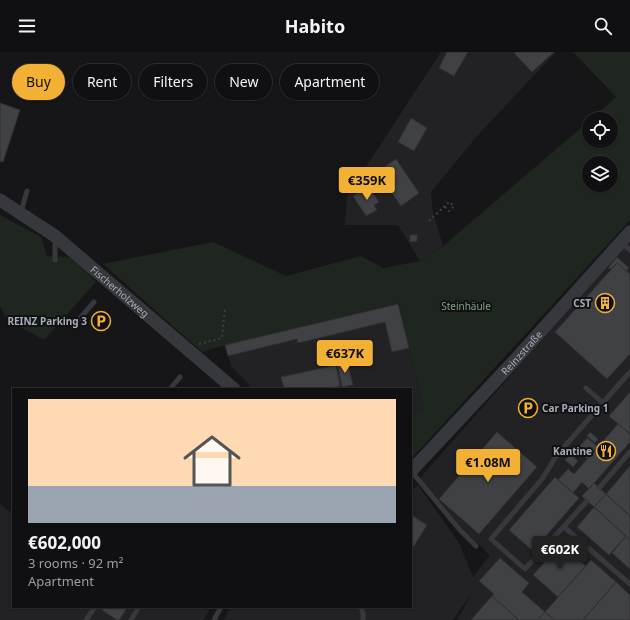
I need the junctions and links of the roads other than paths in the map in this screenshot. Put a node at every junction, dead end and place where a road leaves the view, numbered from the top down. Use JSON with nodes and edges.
{"nodes":[{"id":1,"x":27,"y":192,"type":"dead end"},
{"id":2,"x":0,"y":200,"type":"edge"},
{"id":3,"x":21,"y":213,"type":"junction"},
{"id":4,"x":630,"y":232,"type":"edge"},
{"id":5,"x":55,"y":236,"type":"junction"},
{"id":6,"x":625,"y":246,"type":"edge"},
{"id":7,"x":55,"y":260,"type":"dead end"},
{"id":8,"x":94,"y":302,"type":"dead end"},
{"id":9,"x":76,"y":323,"type":"dead end"},
{"id":10,"x":630,"y":372,"type":"edge"},
{"id":11,"x":180,"y":377,"type":"dead end"},
{"id":12,"x":171,"y":388,"type":"edge"},
{"id":13,"x":233,"y":388,"type":"edge"},
{"id":14,"x":586,"y":388,"type":"dead end"},
{"id":15,"x":602,"y":403,"type":"junction"},
{"id":16,"x":630,"y":452,"type":"edge"},
{"id":17,"x":412,"y":470,"type":"edge"},
{"id":18,"x":412,"y":472,"type":"edge"},
{"id":19,"x":599,"y":488,"type":"dead end"},
{"id":20,"x":587,"y":501,"type":"dead end"},
{"id":21,"x":564,"y":527,"type":"junction"},
{"id":22,"x":476,"y":546,"type":"dead end"},
{"id":23,"x":630,"y":584,"type":"edge"},
{"id":24,"x":94,"y":608,"type":"edge"},
{"id":25,"x":139,"y":608,"type":"edge"},
{"id":26,"x":220,"y":608,"type":"edge"},
{"id":27,"x":361,"y":608,"type":"edge"},
{"id":28,"x":86,"y":620,"type":"edge"},
{"id":29,"x":131,"y":620,"type":"edge"},
{"id":30,"x":214,"y":620,"type":"edge"},
{"id":31,"x":363,"y":620,"type":"edge"}],
"edges":[{"from":1,"to":3,"type":"lane"},
{"from":2,"to":3,"type":"street","name":"Fischerholzweg"},
{"from":3,"to":5,"type":"street","name":"Fischerholzweg"},
{"from":4,"to":6,"type":"street","name":"Reinzstraße"},
{"from":5,"to":7,"type":"lane"},
{"from":5,"to":13,"type":"street","name":"Fischerholzweg"},
{"from":6,"to":17,"type":"street","name":"Reinzstraße"},
{"from":8,"to":9,"type":"lane"},
{"from":10,"to":15,"type":"lane"},
{"from":11,"to":12,"type":"lane"},
{"from":14,"to":15,"type":"lane"},
{"from":15,"to":21,"type":"lane"},
{"from":16,"to":19,"type":"lane"},
{"from":18,"to":22,"type":"lane"},
{"from":20,"to":21,"type":"lane"},
{"from":21,"to":23,"type":"lane"},
{"from":24,"to":28,"type":"lane"},
{"from":25,"to":29,"type":"lane"},
{"from":26,"to":30,"type":"lane"},
{"from":27,"to":31,"type":"lane"}]}
